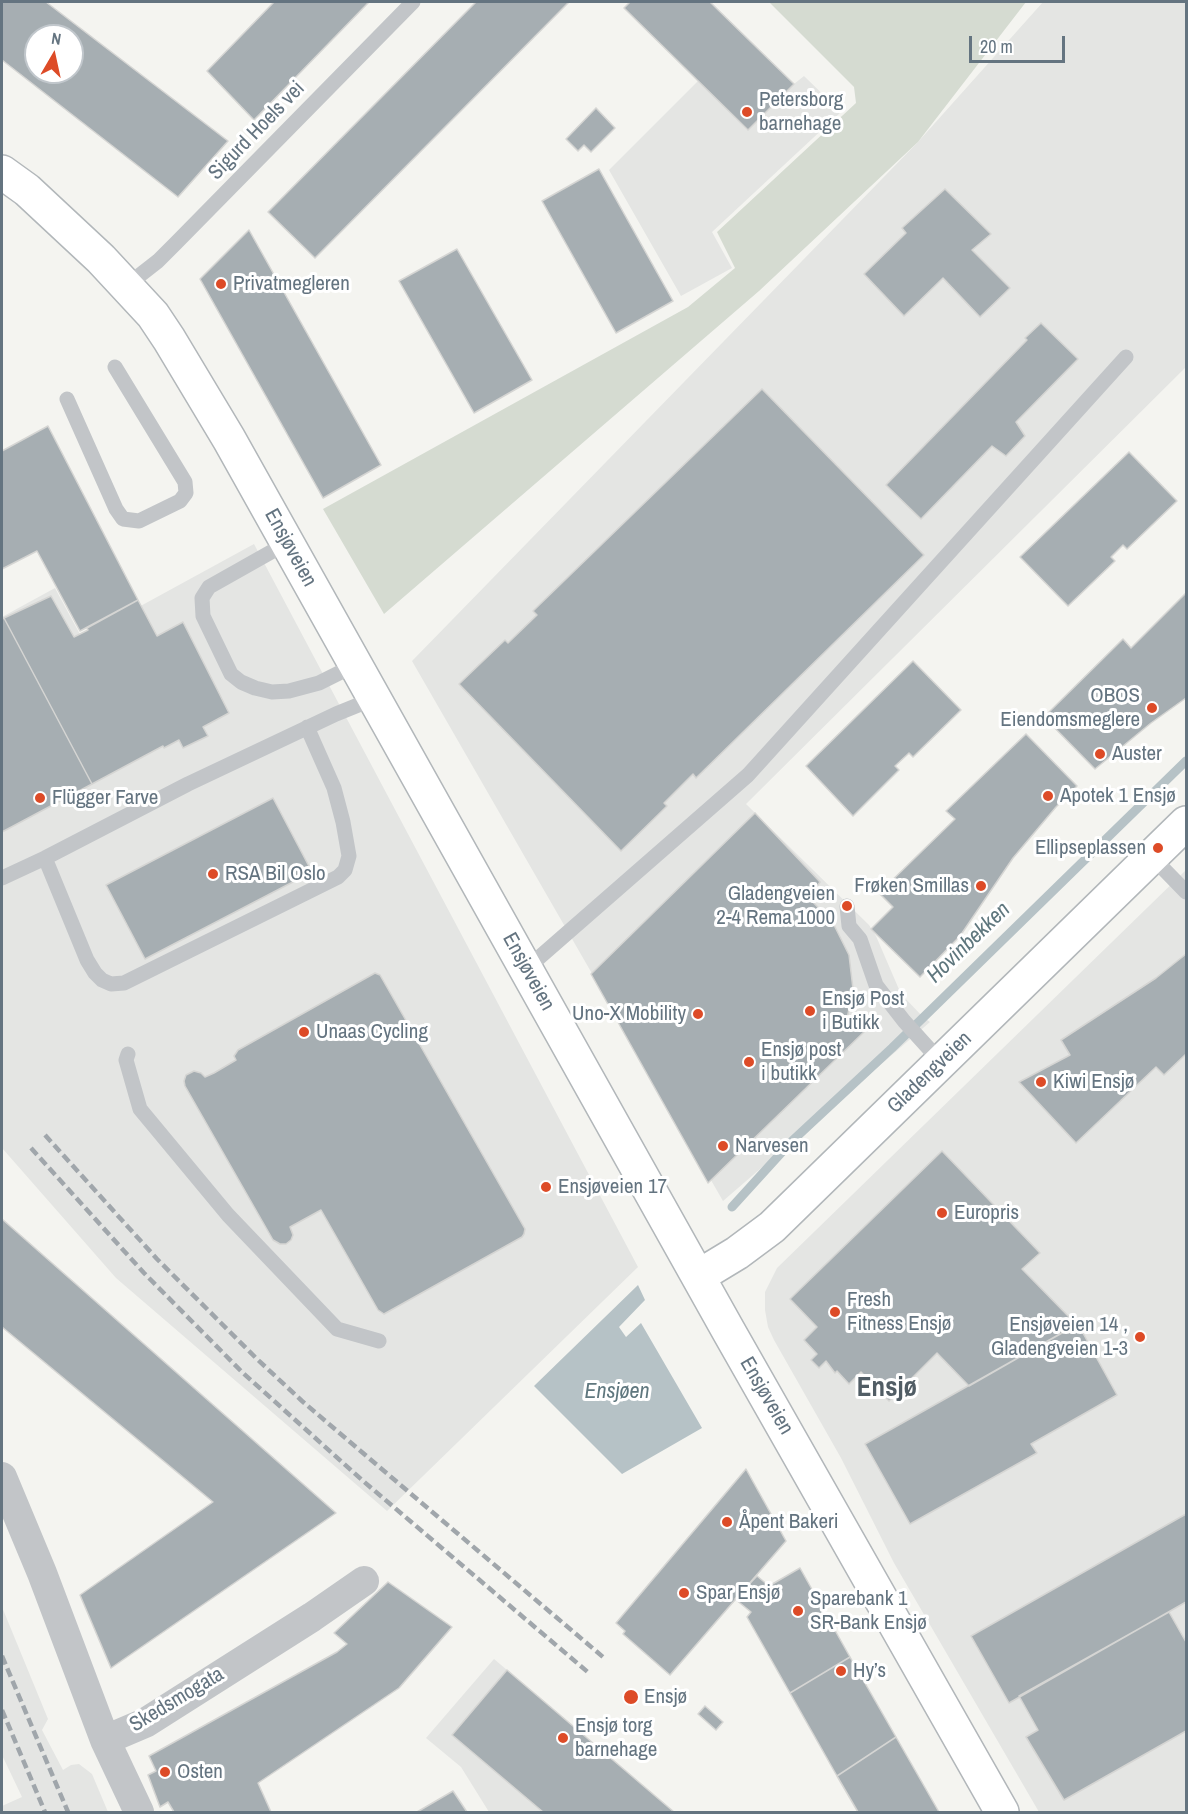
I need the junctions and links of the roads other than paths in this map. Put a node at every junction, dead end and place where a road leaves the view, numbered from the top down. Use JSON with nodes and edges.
{"nodes":[{"id":1,"x":413,"y":2,"type":"edge"},
{"id":2,"x":2,"y":171,"type":"edge"},
{"id":3,"x":126,"y":286,"type":"junction"},
{"id":4,"x":1126,"y":357,"type":"dead end"},
{"id":5,"x":115,"y":367,"type":"dead end"},
{"id":6,"x":67,"y":399,"type":"dead end"},
{"id":7,"x":286,"y":543,"type":"junction"},
{"id":8,"x":355,"y":665,"type":"junction"},
{"id":9,"x":373,"y":699,"type":"junction"},
{"id":10,"x":308,"y":728,"type":"junction"},
{"id":11,"x":1186,"y":823,"type":"edge"},
{"id":12,"x":1152,"y":857,"type":"junction"},
{"id":13,"x":45,"y":858,"type":"junction"},
{"id":14,"x":2,"y":878,"type":"edge"},
{"id":15,"x":1186,"y":892,"type":"edge"},
{"id":16,"x":847,"y":906,"type":"dead end"},
{"id":17,"x":526,"y":969,"type":"junction"},
{"id":18,"x":128,"y":1054,"type":"dead end"},
{"id":19,"x":941,"y":1062,"type":"junction"},
{"id":20,"x":699,"y":1276,"type":"junction"},
{"id":21,"x":379,"y":1341,"type":"dead end"},
{"id":22,"x":2,"y":1477,"type":"edge"},
{"id":23,"x":364,"y":1581,"type":"dead end"},
{"id":24,"x":105,"y":1740,"type":"junction"},
{"id":25,"x":139,"y":1812,"type":"edge"},
{"id":26,"x":1002,"y":1812,"type":"edge"}],
"edges":[{"from":1,"to":3,"type":"lane","name":"Sigurd Hoels vei"},
{"from":2,"to":3,"type":"main road","name":"Ensjøveien"},
{"from":3,"to":7,"type":"main road","name":"Ensjøveien"},
{"from":4,"to":17,"type":"lane"},
{"from":5,"to":6,"type":"lane"},
{"from":7,"to":8,"type":"main road","name":"Ensjøveien"},
{"from":7,"to":8,"type":"lane"},
{"from":8,"to":9,"type":"main road","name":"Ensjøveien"},
{"from":9,"to":10,"type":"lane"},
{"from":9,"to":17,"type":"main road","name":"Ensjøveien"},
{"from":10,"to":13,"type":"lane"},
{"from":10,"to":13,"type":"lane"},
{"from":11,"to":12,"type":"main road","name":"Gladengveien"},
{"from":12,"to":15,"type":"lane"},
{"from":12,"to":19,"type":"main road","name":"Gladengveien"},
{"from":13,"to":14,"type":"lane"},
{"from":16,"to":19,"type":"lane"},
{"from":17,"to":20,"type":"main road","name":"Ensjøveien"},
{"from":18,"to":21,"type":"lane"},
{"from":19,"to":20,"type":"main road","name":"Gladengveien"},
{"from":20,"to":26,"type":"main road","name":"Ensjøveien"},
{"from":22,"to":24,"type":"street","name":"Skedsmogata"},
{"from":23,"to":24,"type":"street","name":"Skedsmogata"},
{"from":24,"to":25,"type":"street"}]}
